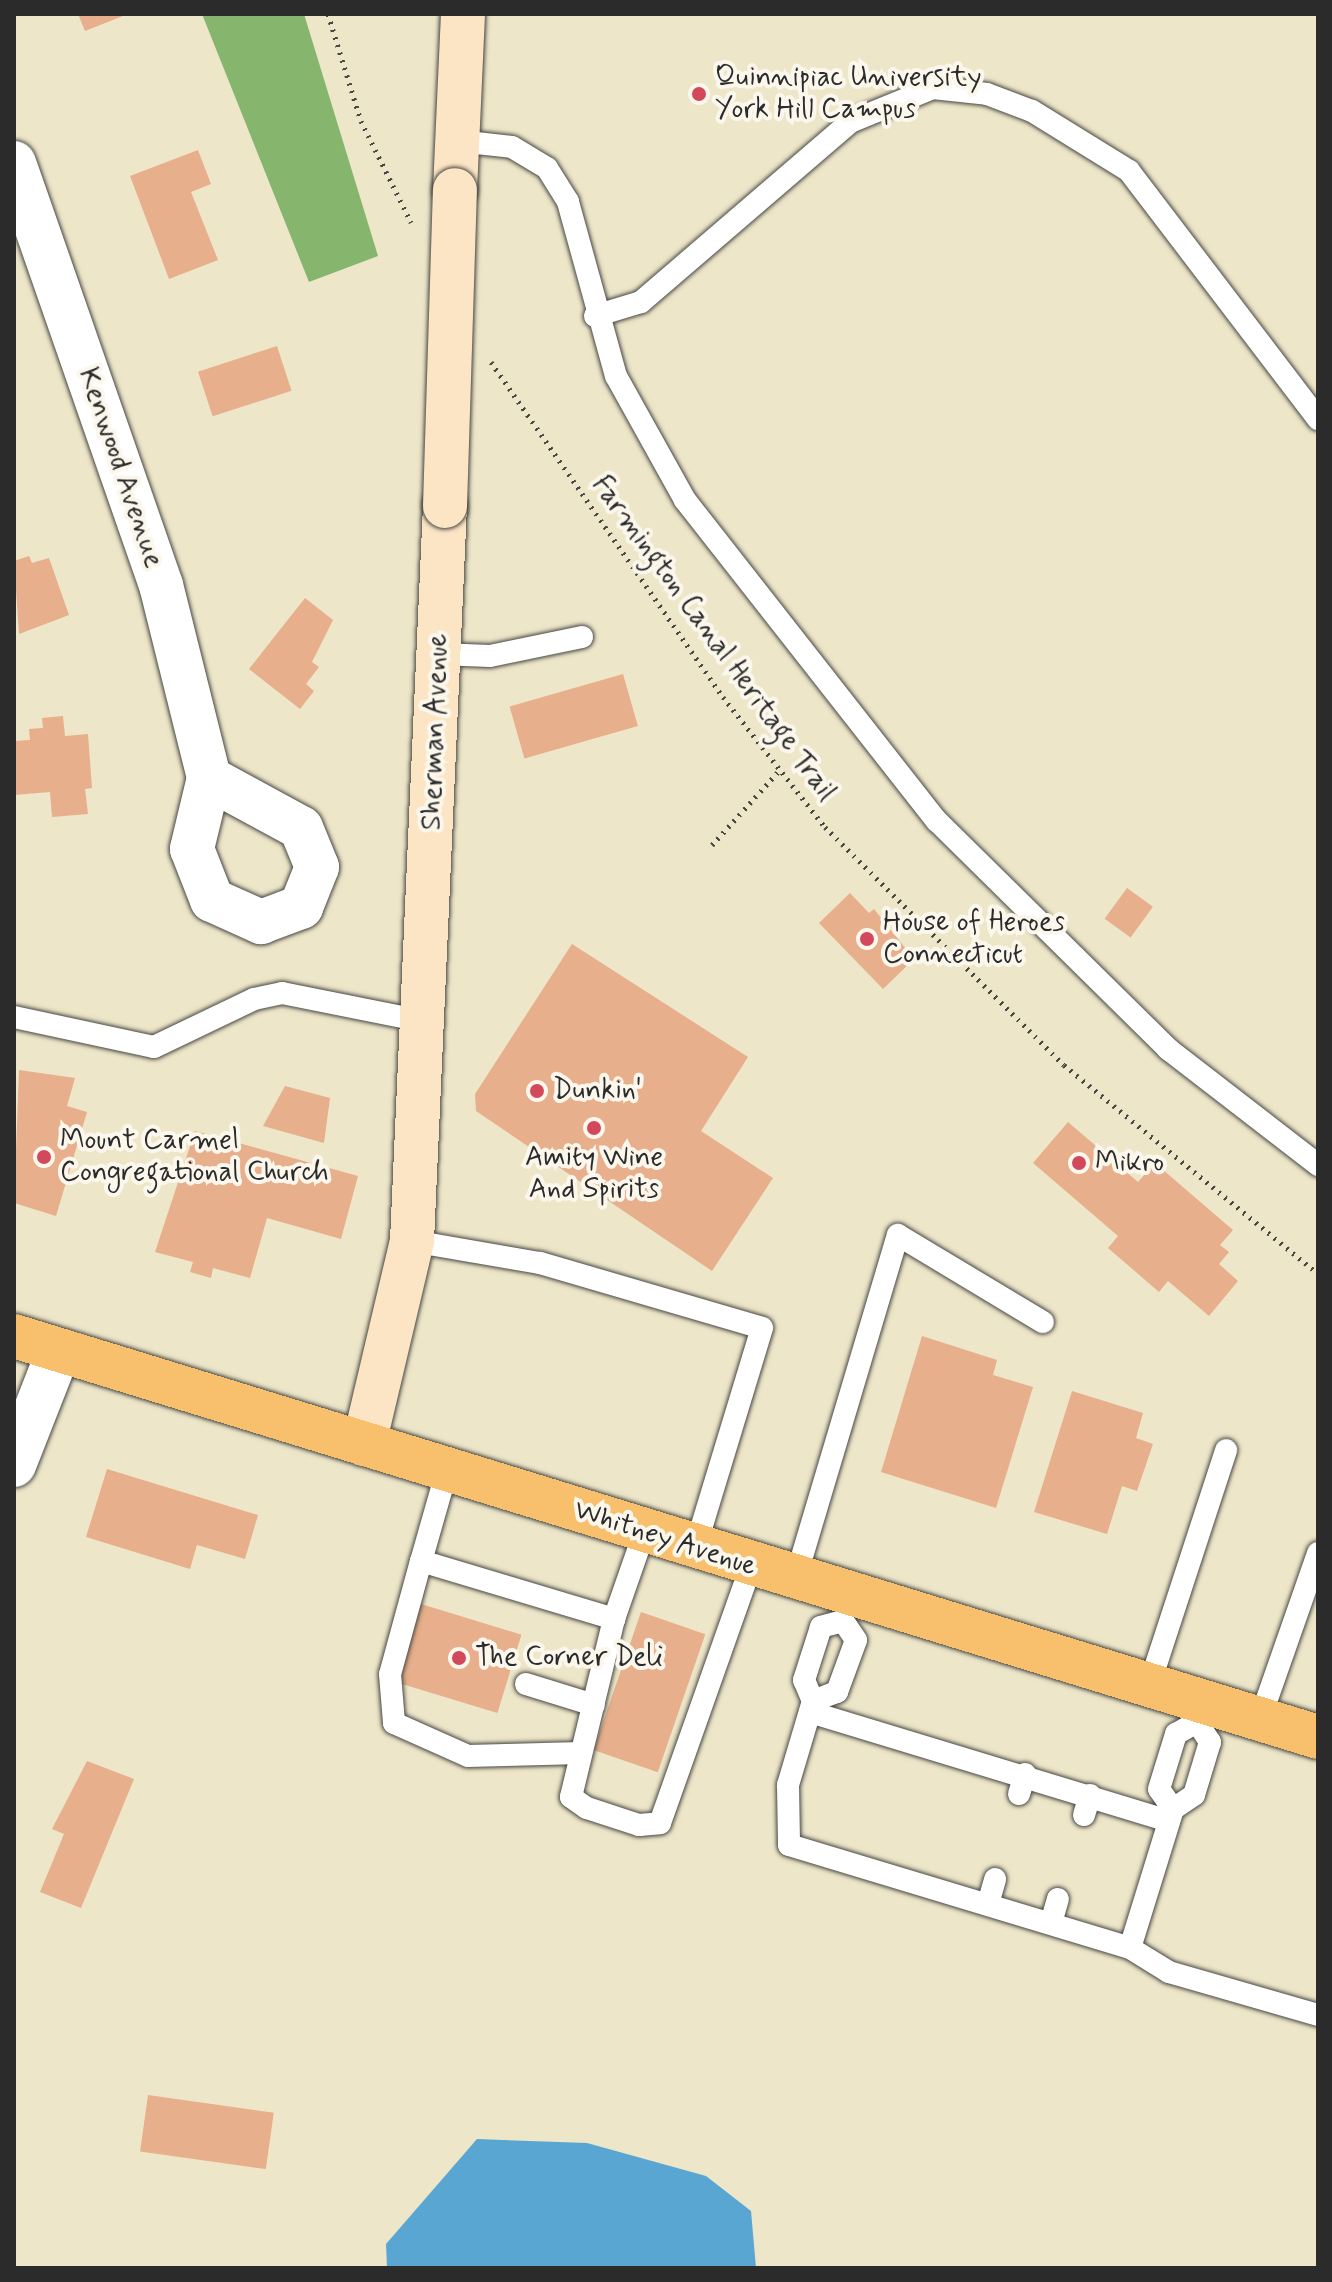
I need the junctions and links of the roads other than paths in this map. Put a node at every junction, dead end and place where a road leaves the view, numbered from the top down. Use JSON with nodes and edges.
{"nodes":[{"id":1,"x":463,"y":14,"type":"edge"},
{"id":2,"x":458,"y":141,"type":"junction"},
{"id":3,"x":14,"y":163,"type":"edge"},
{"id":4,"x":595,"y":316,"type":"junction"},
{"id":5,"x":1318,"y":419,"type":"edge"},
{"id":6,"x":582,"y":637,"type":"dead end"},
{"id":7,"x":439,"y":654,"type":"junction"},
{"id":8,"x":209,"y":778,"type":"dead end"},
{"id":9,"x":14,"y":1017,"type":"edge"},
{"id":10,"x":427,"y":1022,"type":"junction"},
{"id":11,"x":1318,"y":1165,"type":"edge"},
{"id":12,"x":412,"y":1241,"type":"junction"},
{"id":13,"x":1043,"y":1322,"type":"dead end"},
{"id":14,"x":14,"y":1336,"type":"edge"},
{"id":15,"x":59,"y":1350,"type":"junction"},
{"id":16,"x":364,"y":1444,"type":"junction"},
{"id":17,"x":1226,"y":1450,"type":"dead end"},
{"id":18,"x":14,"y":1465,"type":"edge"},
{"id":19,"x":447,"y":1470,"type":"junction"},
{"id":20,"x":644,"y":1533,"type":"junction"},
{"id":21,"x":695,"y":1549,"type":"junction"},
{"id":22,"x":1318,"y":1553,"type":"edge"},
{"id":23,"x":421,"y":1561,"type":"junction"},
{"id":24,"x":751,"y":1566,"type":"junction"},
{"id":25,"x":795,"y":1580,"type":"junction"},
{"id":26,"x":1312,"y":1585,"type":"edge"},
{"id":27,"x":846,"y":1609,"type":"junction"},
{"id":28,"x":614,"y":1619,"type":"junction"},
{"id":29,"x":1150,"y":1683,"type":"junction"},
{"id":30,"x":526,"y":1684,"type":"dead end"},
{"id":31,"x":594,"y":1705,"type":"junction"},
{"id":32,"x":811,"y":1706,"type":"junction"},
{"id":33,"x":1200,"y":1712,"type":"junction"},
{"id":34,"x":1260,"y":1719,"type":"junction"},
{"id":35,"x":1318,"y":1737,"type":"edge"},
{"id":36,"x":581,"y":1753,"type":"junction"},
{"id":37,"x":1171,"y":1815,"type":"junction"},
{"id":38,"x":995,"y":1879,"type":"dead end"},
{"id":39,"x":1058,"y":1899,"type":"dead end"},
{"id":40,"x":988,"y":1904,"type":"junction"},
{"id":41,"x":1051,"y":1923,"type":"junction"},
{"id":42,"x":1130,"y":1948,"type":"junction"},
{"id":43,"x":1318,"y":2015,"type":"edge"}],
"edges":[{"from":1,"to":2,"type":"main road","name":"Sherman Avenue"},
{"from":2,"to":4,"type":"lane"},
{"from":2,"to":7,"type":"main road","name":"Sherman Avenue","bridge":true},
{"from":3,"to":8,"type":"street","name":"Kenwood Avenue"},
{"from":4,"to":5,"type":"lane"},
{"from":4,"to":11,"type":"lane"},
{"from":6,"to":7,"type":"lane"},
{"from":7,"to":10,"type":"main road","name":"Sherman Avenue"},
{"from":9,"to":10,"type":"lane"},
{"from":10,"to":12,"type":"main road","name":"Sherman Avenue"},
{"from":12,"to":16,"type":"main road","name":"Sherman Avenue"},
{"from":12,"to":21,"type":"lane"},
{"from":13,"to":25,"type":"lane"},
{"from":14,"to":15,"type":"highway","name":"Whitney Avenue"},
{"from":15,"to":16,"type":"highway","name":"Whitney Avenue"},
{"from":15,"to":18,"type":"street"},
{"from":16,"to":19,"type":"highway","name":"Whitney Avenue"},
{"from":17,"to":29,"type":"lane"},
{"from":19,"to":20,"type":"highway","name":"Whitney Avenue"},
{"from":19,"to":23,"type":"lane"},
{"from":20,"to":21,"type":"highway","name":"Whitney Avenue"},
{"from":20,"to":28,"type":"lane"},
{"from":21,"to":24,"type":"highway","name":"Whitney Avenue"},
{"from":22,"to":26,"type":"lane"},
{"from":23,"to":28,"type":"lane"},
{"from":23,"to":36,"type":"lane"},
{"from":24,"to":25,"type":"highway","name":"Whitney Avenue"},
{"from":24,"to":36,"type":"lane"},
{"from":25,"to":27,"type":"highway","name":"Whitney Avenue"},
{"from":26,"to":34,"type":"lane"},
{"from":27,"to":29,"type":"highway","name":"Whitney Avenue"},
{"from":27,"to":32,"type":"lane"},
{"from":27,"to":32,"type":"lane"},
{"from":28,"to":31,"type":"lane"},
{"from":29,"to":33,"type":"highway","name":"Whitney Avenue"},
{"from":30,"to":31,"type":"lane"},
{"from":31,"to":36,"type":"lane"},
{"from":32,"to":37,"type":"lane"},
{"from":32,"to":40,"type":"lane"},
{"from":33,"to":34,"type":"highway","name":"Whitney Avenue"},
{"from":33,"to":37,"type":"lane"},
{"from":33,"to":37,"type":"lane"},
{"from":34,"to":35,"type":"highway","name":"Whitney Avenue"},
{"from":37,"to":42,"type":"lane"},
{"from":38,"to":40,"type":"lane"},
{"from":39,"to":41,"type":"lane"},
{"from":40,"to":41,"type":"lane"},
{"from":41,"to":42,"type":"lane"},
{"from":42,"to":43,"type":"lane"}]}
